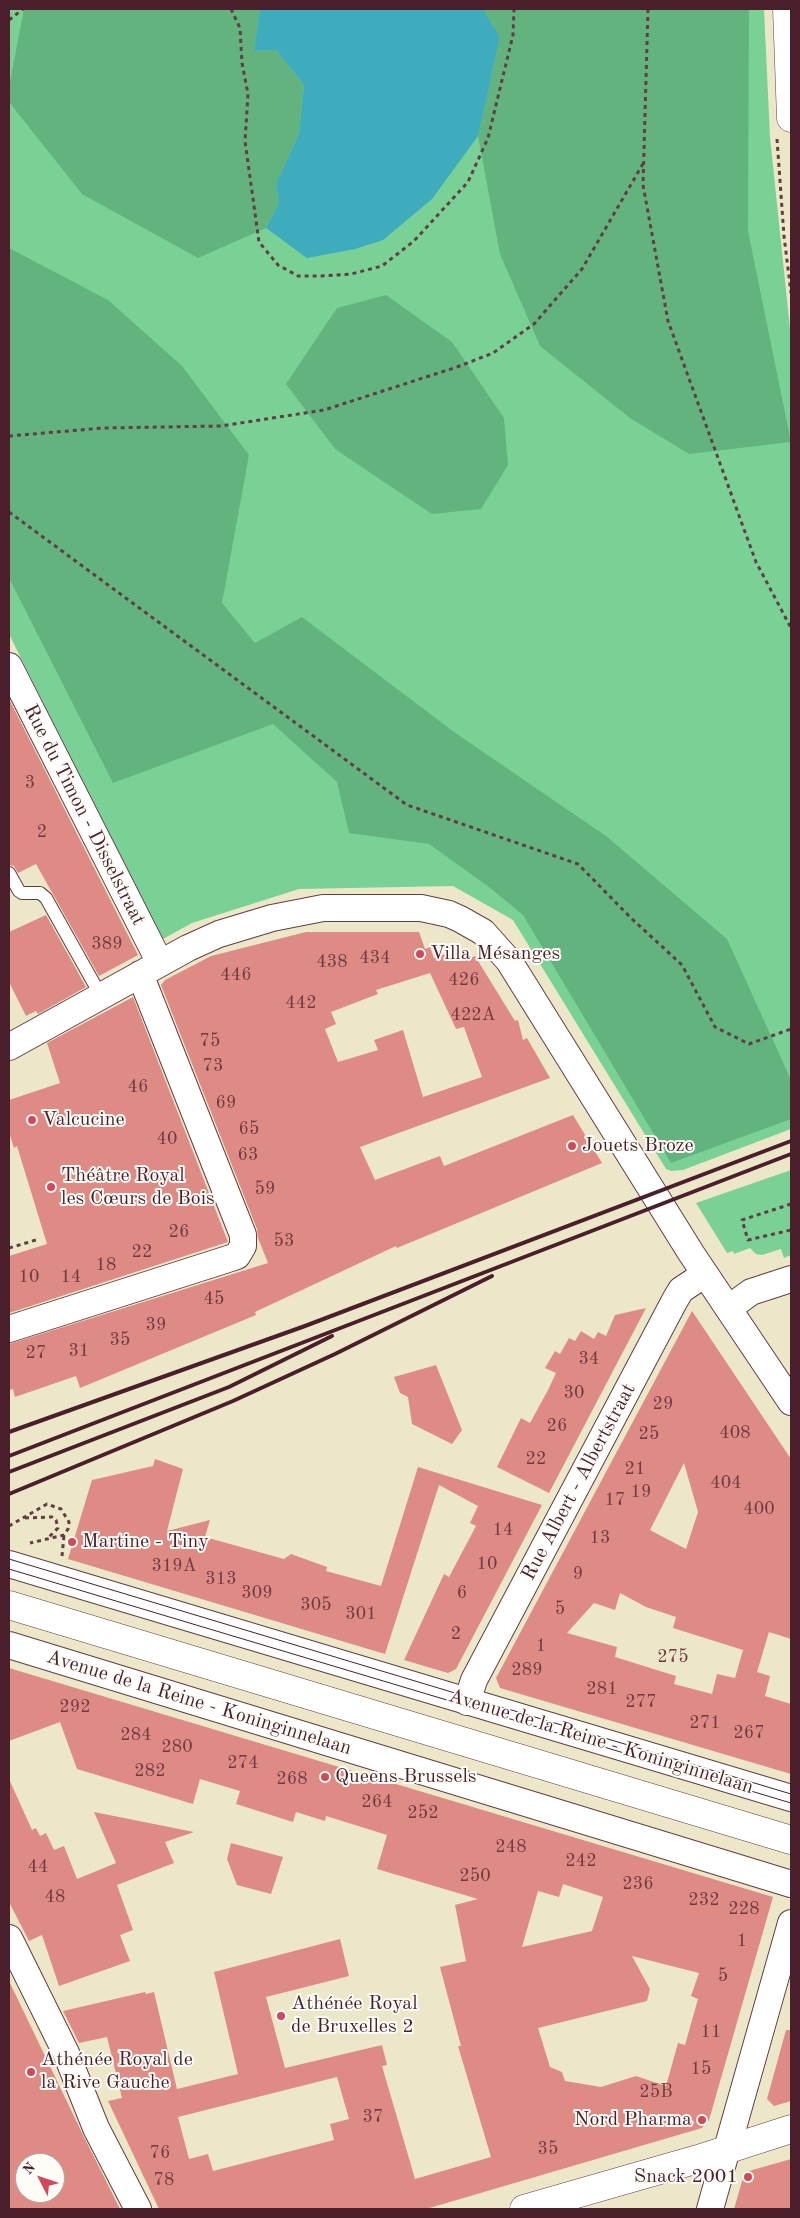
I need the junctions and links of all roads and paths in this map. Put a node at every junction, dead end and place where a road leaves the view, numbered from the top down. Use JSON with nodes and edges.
{"nodes":[{"id":1,"x":23,"y":9,"type":"edge"},
{"id":2,"x":231,"y":9,"type":"edge"},
{"id":3,"x":514,"y":9,"type":"edge"},
{"id":4,"x":648,"y":9,"type":"edge"},
{"id":5,"x":786,"y":9,"type":"edge"},
{"id":6,"x":9,"y":20,"type":"edge"},
{"id":7,"x":784,"y":124,"type":"edge"},
{"id":8,"x":644,"y":162,"type":"junction"},
{"id":9,"x":791,"y":293,"type":"edge"},
{"id":10,"x":9,"y":436,"type":"edge"},
{"id":11,"x":9,"y":512,"type":"edge"},
{"id":12,"x":791,"y":628,"type":"edge"},
{"id":13,"x":9,"y":666,"type":"edge"},
{"id":14,"x":9,"y":873,"type":"edge"},
{"id":15,"x":150,"y":969,"type":"junction"},
{"id":16,"x":101,"y":996,"type":"junction"},
{"id":17,"x":791,"y":1029,"type":"edge"},
{"id":18,"x":9,"y":1047,"type":"edge"},
{"id":19,"x":791,"y":1204,"type":"edge"},
{"id":20,"x":791,"y":1230,"type":"edge"},
{"id":21,"x":36,"y":1240,"type":"dead end"},
{"id":22,"x":9,"y":1248,"type":"edge"},
{"id":23,"x":705,"y":1274,"type":"junction"},
{"id":24,"x":791,"y":1279,"type":"edge"},
{"id":25,"x":729,"y":1308,"type":"junction"},
{"id":26,"x":9,"y":1328,"type":"edge"},
{"id":27,"x":791,"y":1402,"type":"edge"},
{"id":28,"x":25,"y":1518,"type":"junction"},
{"id":29,"x":9,"y":1526,"type":"edge"},
{"id":30,"x":64,"y":1534,"type":"junction"},
{"id":31,"x":48,"y":1538,"type":"junction"},
{"id":32,"x":64,"y":1552,"type":"dead end"},
{"id":33,"x":17,"y":1554,"type":"edge"},
{"id":34,"x":9,"y":1605,"type":"edge"},
{"id":35,"x":9,"y":1645,"type":"edge"},
{"id":36,"x":467,"y":1702,"type":"junction"},
{"id":37,"x":791,"y":1798,"type":"edge"},
{"id":38,"x":790,"y":1840,"type":"edge"},
{"id":39,"x":791,"y":1884,"type":"edge"},
{"id":40,"x":791,"y":1923,"type":"edge"},
{"id":41,"x":9,"y":1938,"type":"edge"},
{"id":42,"x":791,"y":2129,"type":"edge"},
{"id":43,"x":727,"y":2149,"type":"junction"},
{"id":44,"x":138,"y":2209,"type":"edge"},
{"id":45,"x":524,"y":2209,"type":"edge"},
{"id":46,"x":710,"y":2209,"type":"edge"}],
"edges":[{"from":1,"to":6,"type":"path"},
{"from":2,"to":3,"type":"path"},
{"from":4,"to":8,"type":"path"},
{"from":5,"to":7,"type":"main road"},
{"from":7,"to":9,"type":"path"},
{"from":8,"to":10,"type":"path"},
{"from":8,"to":12,"type":"path"},
{"from":11,"to":17,"type":"path"},
{"from":13,"to":15,"type":"street","name":"Rue du Timon - Disselstraat"},
{"from":14,"to":16,"type":"lane"},
{"from":15,"to":16,"type":"street"},
{"from":15,"to":23,"type":"street"},
{"from":15,"to":26,"type":"street","name":"Rue du Timon - Disselstraat"},
{"from":16,"to":18,"type":"street"},
{"from":19,"to":20,"type":"path"},
{"from":21,"to":22,"type":"path"},
{"from":23,"to":25,"type":"street"},
{"from":23,"to":36,"type":"street","name":"Rue Albert - Albertstraat"},
{"from":24,"to":25,"type":"street"},
{"from":25,"to":27,"type":"street"},
{"from":28,"to":29,"type":"path"},
{"from":28,"to":30,"type":"path"},
{"from":28,"to":31,"type":"path"},
{"from":30,"to":31,"type":"path"},
{"from":30,"to":32,"type":"path"},
{"from":31,"to":33,"type":"path"},
{"from":33,"to":36,"type":"street","name":"Avenue de la Reine - Koninginnelaan"},
{"from":34,"to":38,"type":"main road","name":"Avenue de la Reine - Koninginnelaan"},
{"from":35,"to":39,"type":"street","name":"Avenue de la Reine - Koninginnelaan"},
{"from":36,"to":37,"type":"street","name":"Avenue de la Reine - Koninginnelaan"},
{"from":40,"to":43,"type":"street"},
{"from":41,"to":44,"type":"street"},
{"from":42,"to":43,"type":"main road"},
{"from":43,"to":45,"type":"main road"},
{"from":43,"to":46,"type":"street"}]}
